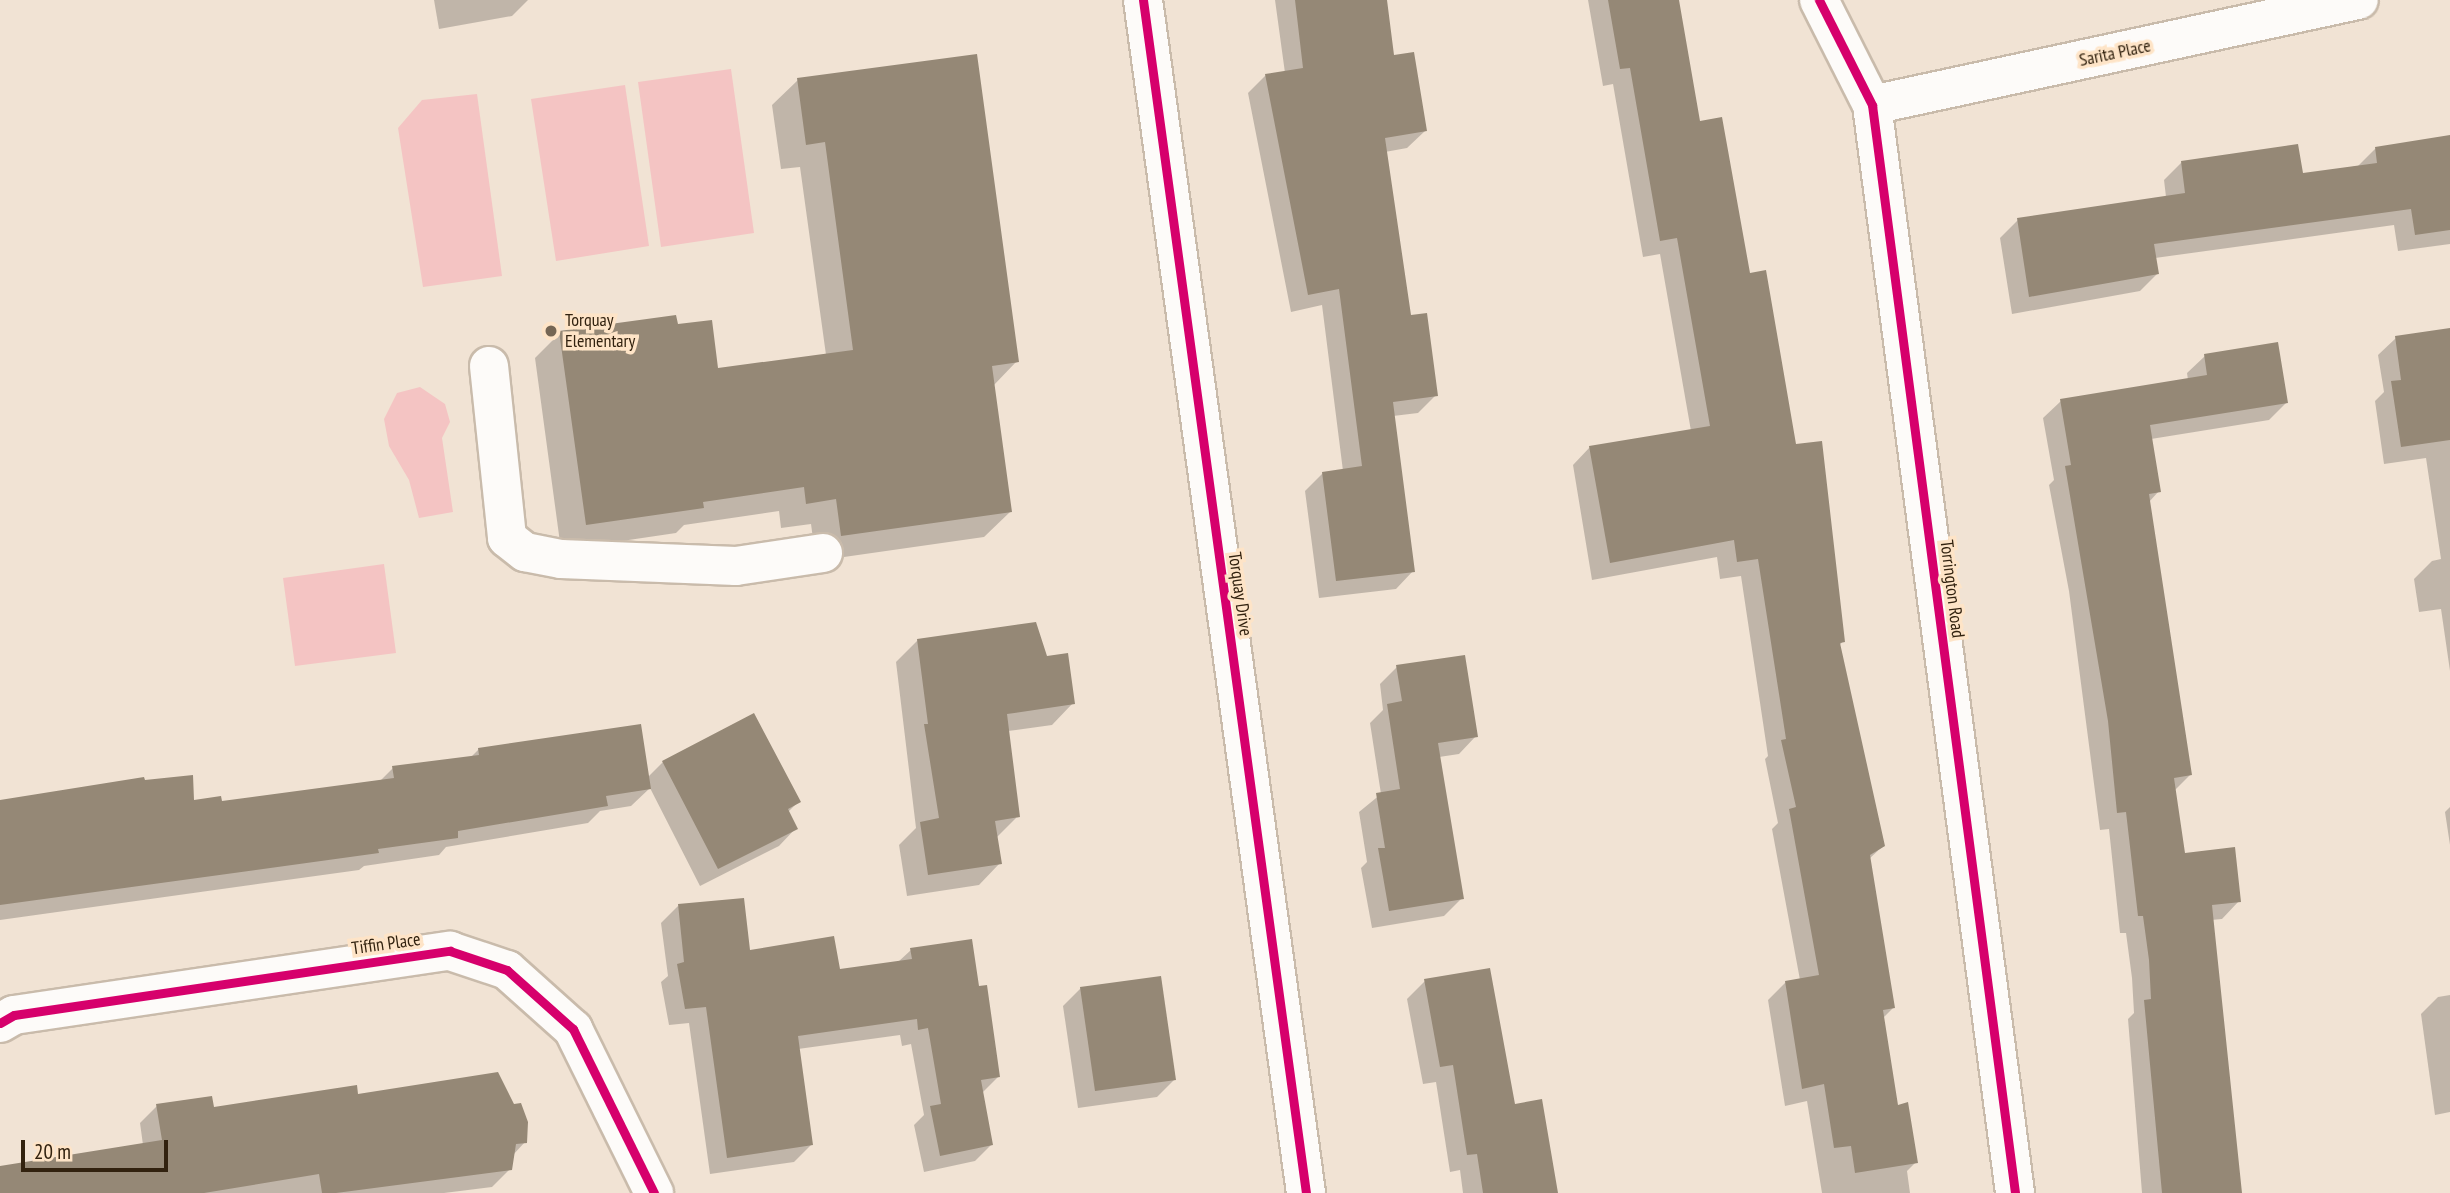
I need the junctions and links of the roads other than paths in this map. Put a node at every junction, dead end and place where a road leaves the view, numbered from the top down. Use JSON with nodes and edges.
{"nodes":[{"id":1,"x":1143,"y":0,"type":"edge"},
{"id":2,"x":1819,"y":0,"type":"edge"},
{"id":3,"x":2359,"y":0,"type":"edge"},
{"id":4,"x":1872,"y":105,"type":"junction"},
{"id":5,"x":489,"y":366,"type":"dead end"},
{"id":6,"x":823,"y":553,"type":"dead end"},
{"id":7,"x":0,"y":1023,"type":"edge"},
{"id":8,"x":654,"y":1193,"type":"edge"},
{"id":9,"x":1306,"y":1193,"type":"edge"},
{"id":10,"x":2015,"y":1193,"type":"edge"}],
"edges":[{"from":1,"to":9,"type":"street","name":"Torquay Drive"},
{"from":2,"to":4,"type":"street","name":"Torrington Road"},
{"from":3,"to":4,"type":"street","name":"Sarita Place"},
{"from":4,"to":10,"type":"street","name":"Torrington Road"},
{"from":5,"to":6,"type":"street"},
{"from":7,"to":8,"type":"street","name":"Tiffin Place"}]}
